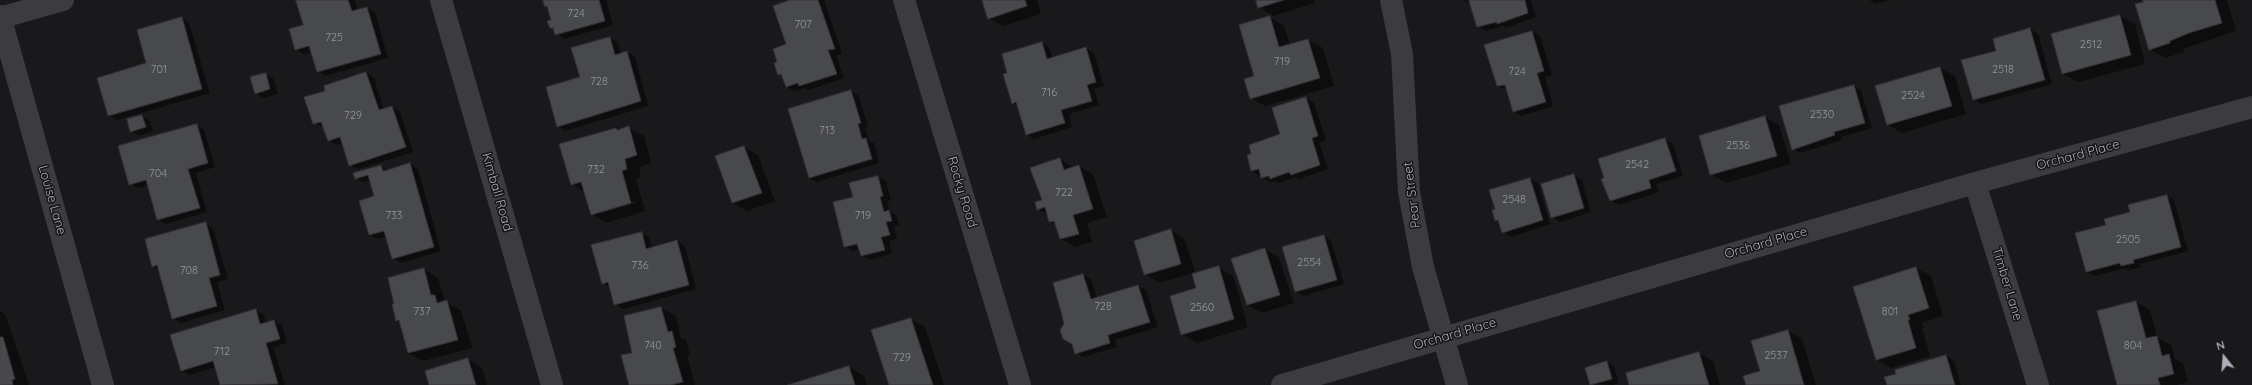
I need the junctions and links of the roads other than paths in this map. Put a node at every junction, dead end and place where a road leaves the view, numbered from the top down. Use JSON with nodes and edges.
{"nodes":[{"id":1,"x":62,"y":0,"type":"edge"},
{"id":2,"x":441,"y":0,"type":"edge"},
{"id":3,"x":904,"y":0,"type":"edge"},
{"id":4,"x":1391,"y":0,"type":"edge"},
{"id":5,"x":0,"y":17,"type":"edge"},
{"id":6,"x":2252,"y":107,"type":"edge"},
{"id":7,"x":1975,"y":183,"type":"junction"},
{"id":8,"x":1442,"y":338,"type":"junction"},
{"id":9,"x":103,"y":385,"type":"edge"},
{"id":10,"x":552,"y":385,"type":"edge"},
{"id":11,"x":1020,"y":385,"type":"edge"},
{"id":12,"x":1282,"y":385,"type":"edge"},
{"id":13,"x":1457,"y":385,"type":"edge"},
{"id":14,"x":2038,"y":385,"type":"edge"}],
"edges":[{"from":1,"to":5,"type":"street"},
{"from":2,"to":10,"type":"street","name":"Kimball Road"},
{"from":3,"to":11,"type":"street","name":"Rocky Road"},
{"from":4,"to":8,"type":"street","name":"Pear Street"},
{"from":5,"to":9,"type":"street","name":"Louise Lane"},
{"from":6,"to":7,"type":"street","name":"Orchard Place"},
{"from":7,"to":8,"type":"street","name":"Orchard Place"},
{"from":7,"to":14,"type":"street","name":"Timber Lane"},
{"from":8,"to":12,"type":"street","name":"Orchard Place"},
{"from":8,"to":13,"type":"street","name":"Pear Street"}]}
